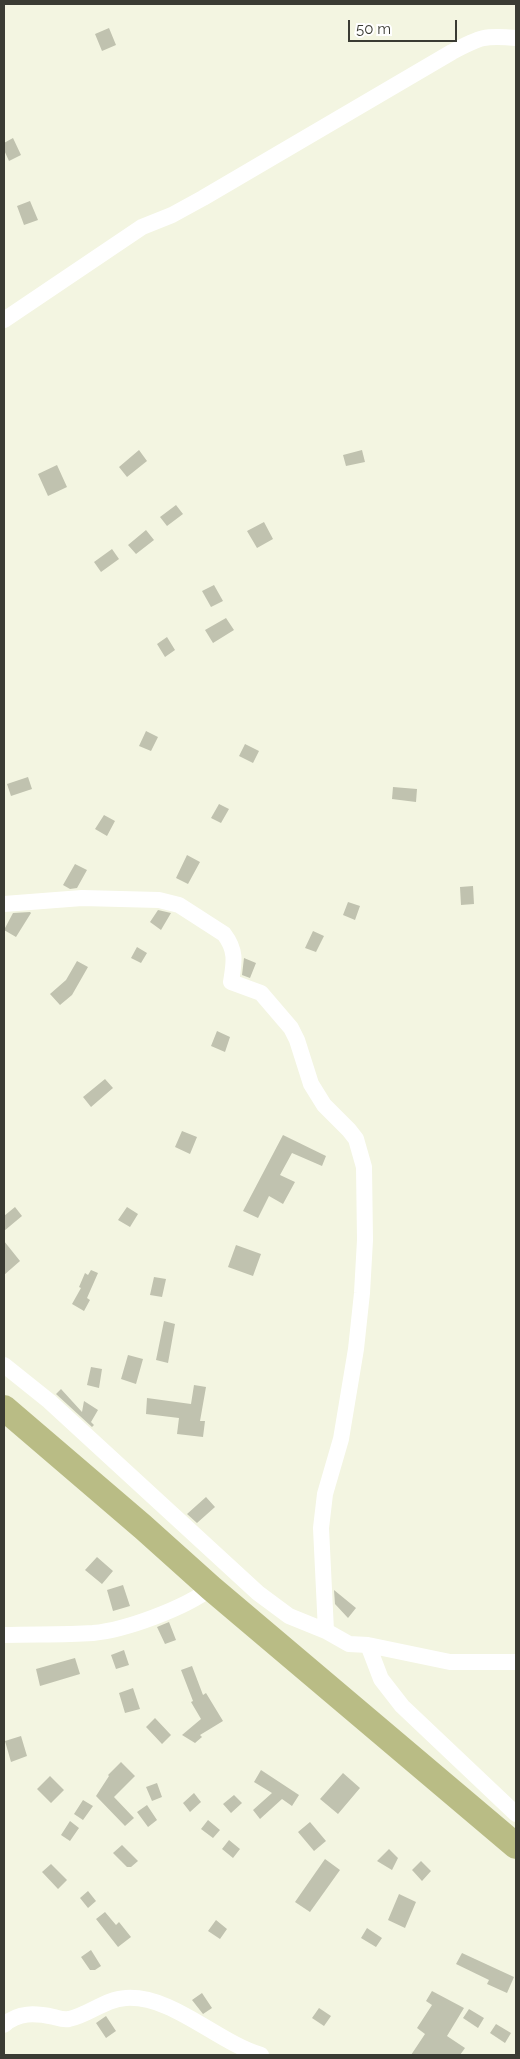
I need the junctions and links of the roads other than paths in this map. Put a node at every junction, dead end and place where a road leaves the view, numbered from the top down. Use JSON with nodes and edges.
{"nodes":[{"id":1,"x":516,"y":38,"type":"edge"},
{"id":2,"x":4,"y":320,"type":"edge"},
{"id":3,"x":4,"y":904,"type":"edge"},
{"id":4,"x":4,"y":1365,"type":"edge"},
{"id":5,"x":4,"y":1408,"type":"edge"},
{"id":6,"x":211,"y":1588,"type":"junction"},
{"id":7,"x":326,"y":1632,"type":"junction"},
{"id":8,"x":4,"y":1634,"type":"edge"},
{"id":9,"x":368,"y":1645,"type":"junction"},
{"id":10,"x":516,"y":1662,"type":"edge"},
{"id":11,"x":516,"y":1814,"type":"edge"},
{"id":12,"x":516,"y":1846,"type":"edge"},
{"id":13,"x":4,"y":2025,"type":"edge"},
{"id":14,"x":261,"y":2055,"type":"edge"}],
"edges":[{"from":1,"to":2,"type":"street"},
{"from":3,"to":7,"type":"street"},
{"from":4,"to":7,"type":"street"},
{"from":5,"to":6,"type":"main road"},
{"from":6,"to":8,"type":"street"},
{"from":6,"to":12,"type":"main road"},
{"from":7,"to":9,"type":"street"},
{"from":9,"to":10,"type":"street"},
{"from":9,"to":11,"type":"street"},
{"from":13,"to":14,"type":"street"}]}
